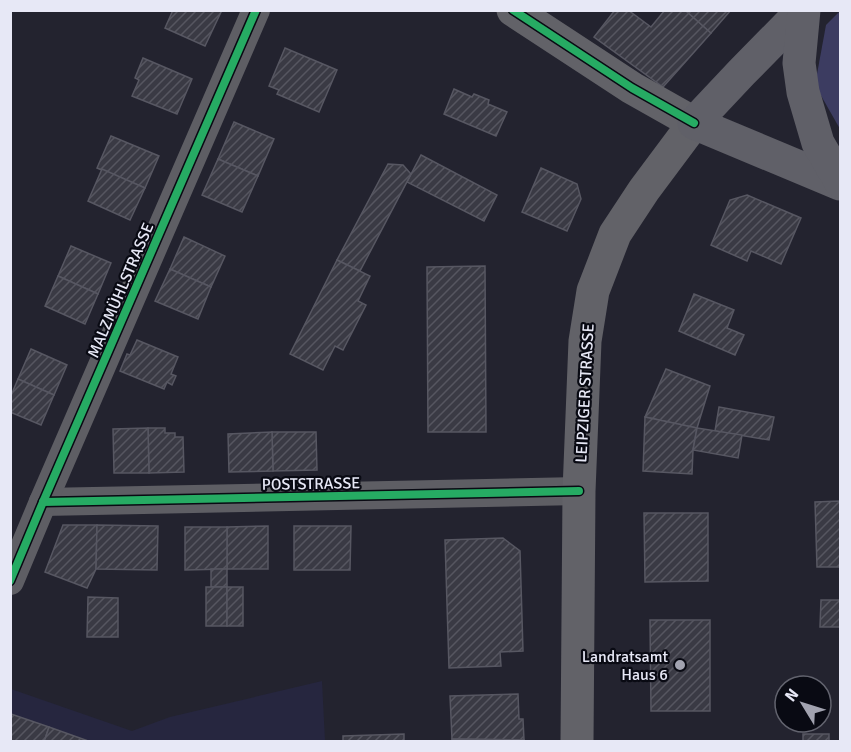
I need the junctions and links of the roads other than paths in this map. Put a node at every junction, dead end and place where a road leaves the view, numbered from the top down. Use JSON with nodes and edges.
{"nodes":[{"id":1,"x":256,"y":10,"type":"edge"},
{"id":2,"x":513,"y":10,"type":"edge"},
{"id":3,"x":803,"y":10,"type":"edge"},
{"id":4,"x":694,"y":123,"type":"junction"},
{"id":5,"x":840,"y":182,"type":"edge"},
{"id":6,"x":579,"y":491,"type":"junction"},
{"id":7,"x":43,"y":502,"type":"junction"},
{"id":8,"x":10,"y":581,"type":"edge"},
{"id":9,"x":576,"y":741,"type":"edge"}],
"edges":[{"from":1,"to":7,"type":"street","name":"MALZMÜHLSTRASSE"},
{"from":2,"to":4,"type":"main road"},
{"from":3,"to":4,"type":"main road","name":"LEIPZIGER STRASSE"},
{"from":3,"to":5,"type":"main road"},
{"from":4,"to":5,"type":"main road"},
{"from":4,"to":6,"type":"main road","name":"LEIPZIGER STRASSE"},
{"from":6,"to":7,"type":"street","name":"POSTSTRASSE"},
{"from":6,"to":9,"type":"main road","name":"LEIPZIGER STRASSE"},
{"from":7,"to":8,"type":"street","name":"MALZMÜHLSTRASSE"}]}
